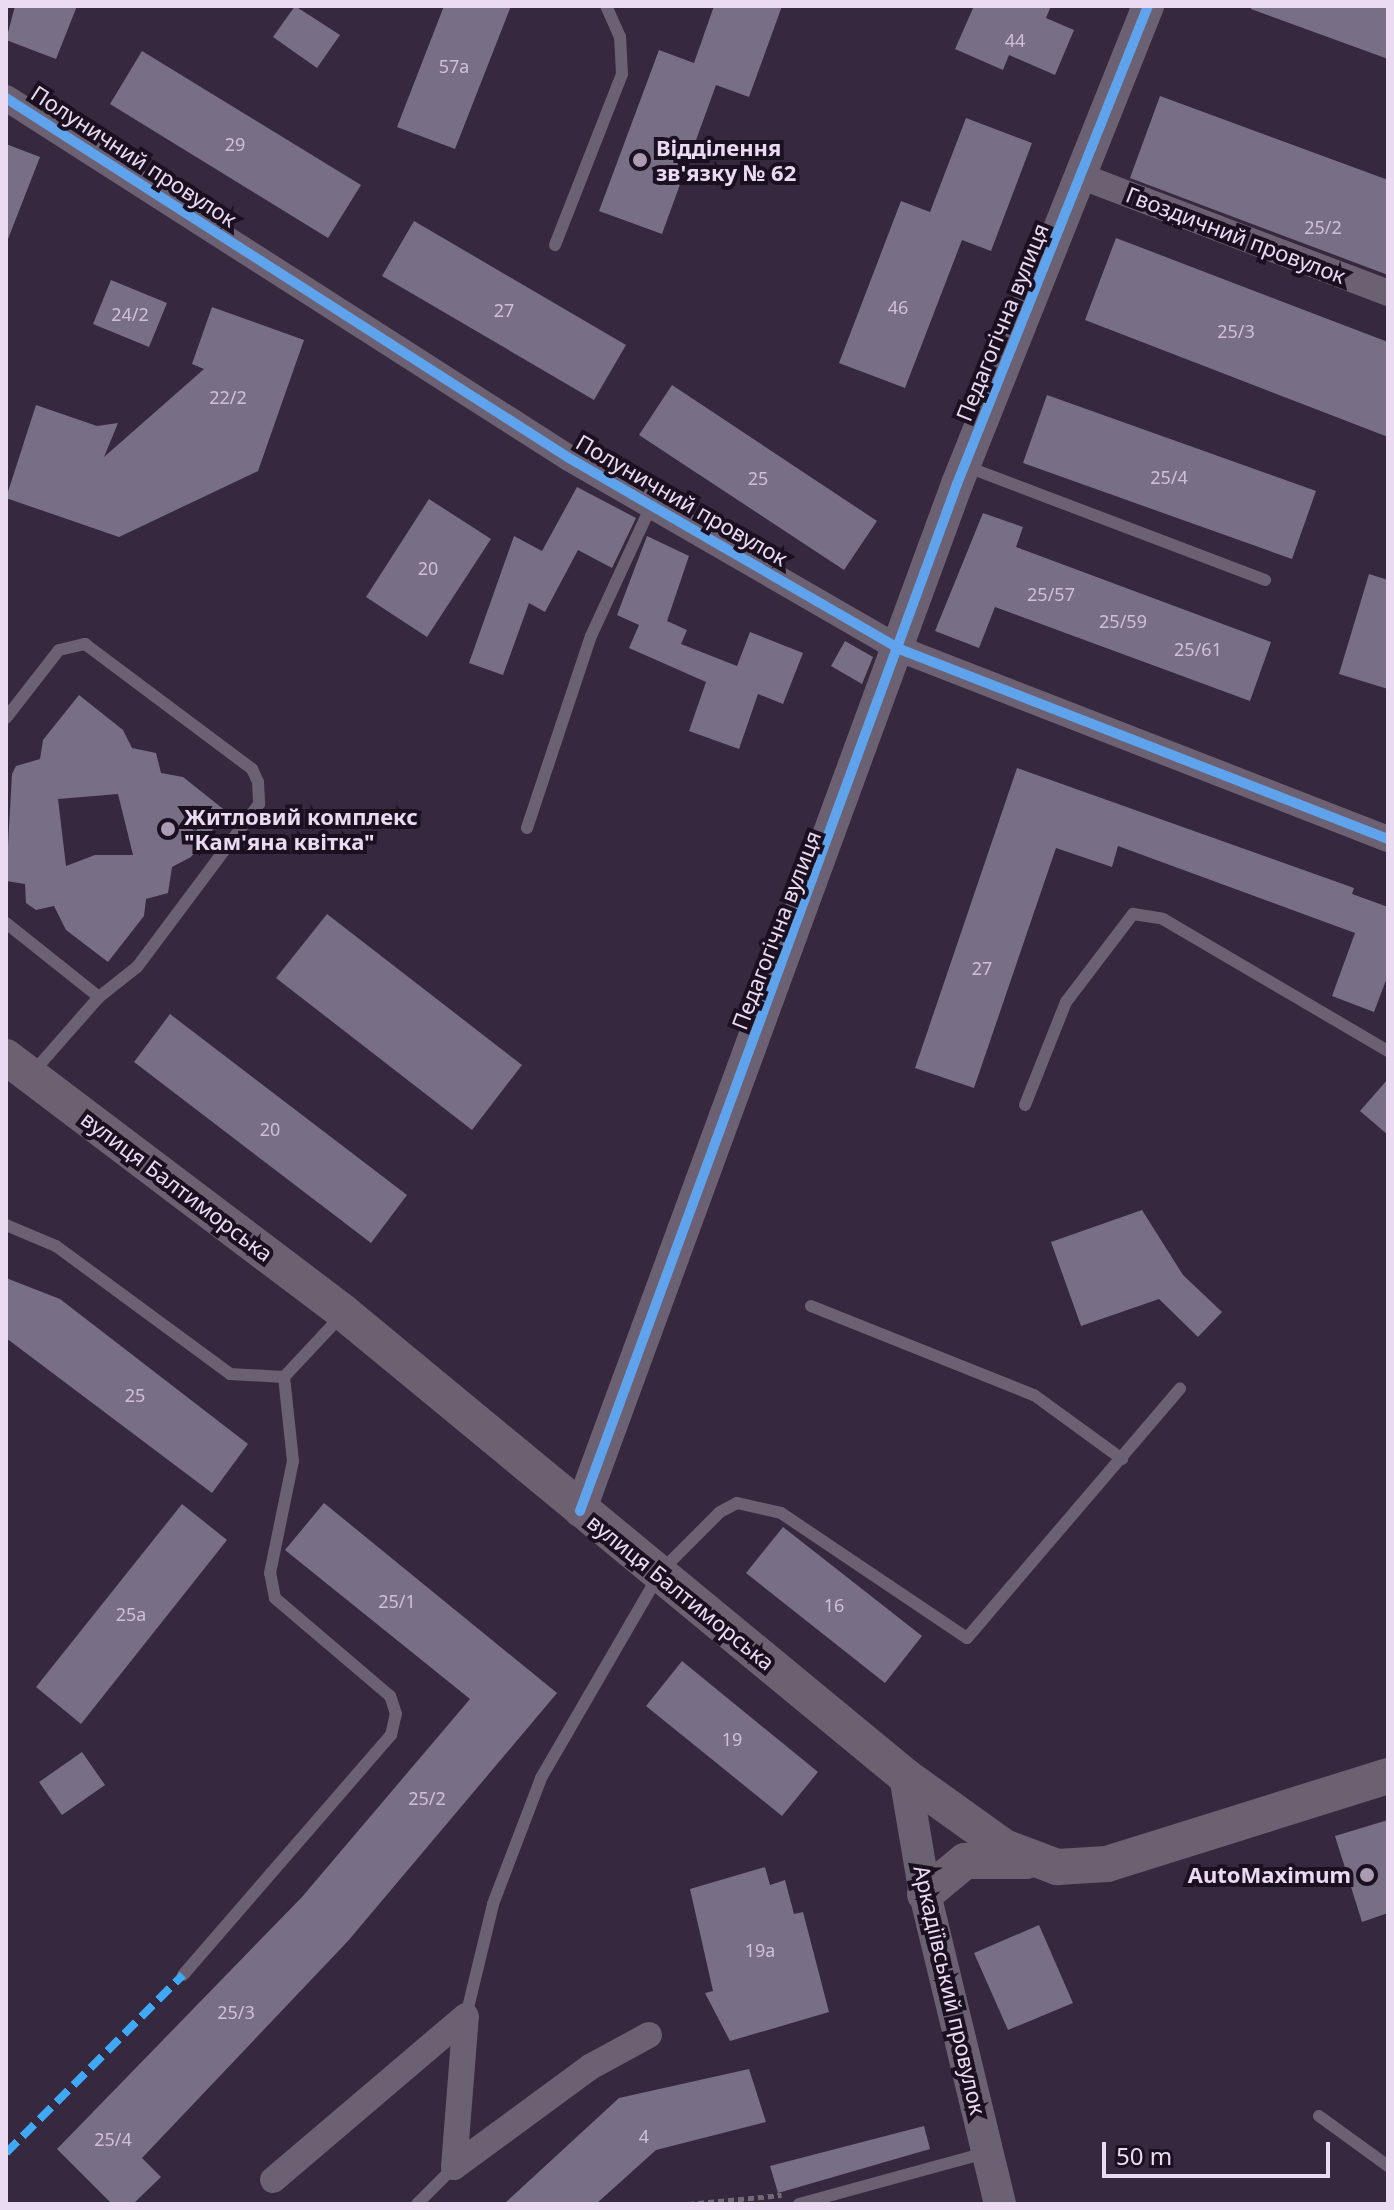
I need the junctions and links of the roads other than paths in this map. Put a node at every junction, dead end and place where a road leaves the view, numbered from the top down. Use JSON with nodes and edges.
{"nodes":[{"id":1,"x":606,"y":6,"type":"edge"},
{"id":2,"x":1148,"y":6,"type":"edge"},
{"id":3,"x":6,"y":98,"type":"edge"},
{"id":4,"x":1083,"y":177,"type":"junction"},
{"id":5,"x":555,"y":245,"type":"dead end"},
{"id":6,"x":1388,"y":293,"type":"edge"},
{"id":7,"x":965,"y":466,"type":"junction"},
{"id":8,"x":651,"y":506,"type":"junction"},
{"id":9,"x":1265,"y":580,"type":"dead end"},
{"id":10,"x":902,"y":650,"type":"junction"},
{"id":11,"x":6,"y":718,"type":"edge"},
{"id":12,"x":527,"y":828,"type":"dead end"},
{"id":13,"x":1388,"y":839,"type":"edge"},
{"id":14,"x":6,"y":923,"type":"edge"},
{"id":15,"x":99,"y":997,"type":"junction"},
{"id":16,"x":1388,"y":1051,"type":"edge"},
{"id":17,"x":19,"y":1066,"type":"edge"},
{"id":18,"x":1025,"y":1105,"type":"dead end"},
{"id":19,"x":6,"y":1225,"type":"edge"},
{"id":20,"x":811,"y":1306,"type":"dead end"},
{"id":21,"x":344,"y":1313,"type":"junction"},
{"id":22,"x":284,"y":1377,"type":"junction"},
{"id":23,"x":1180,"y":1389,"type":"dead end"},
{"id":24,"x":1122,"y":1459,"type":"junction"},
{"id":25,"x":580,"y":1511,"type":"junction"},
{"id":26,"x":661,"y":1571,"type":"junction"},
{"id":27,"x":905,"y":1776,"type":"junction"},
{"id":28,"x":1388,"y":1776,"type":"edge"},
{"id":29,"x":1036,"y":1862,"type":"junction"},
{"id":30,"x":925,"y":1894,"type":"junction"},
{"id":31,"x":183,"y":1975,"type":"dead end"},
{"id":32,"x":466,"y":2016,"type":"junction"},
{"id":33,"x":649,"y":2035,"type":"dead end"},
{"id":34,"x":1319,"y":2116,"type":"dead end"},
{"id":35,"x":988,"y":2152,"type":"junction"},
{"id":36,"x":1388,"y":2166,"type":"edge"},
{"id":37,"x":454,"y":2167,"type":"junction"},
{"id":38,"x":273,"y":2180,"type":"dead end"},
{"id":39,"x":417,"y":2204,"type":"edge"},
{"id":40,"x":799,"y":2204,"type":"edge"},
{"id":41,"x":1000,"y":2204,"type":"edge"}],
"edges":[{"from":1,"to":5,"type":"lane"},
{"from":2,"to":4,"type":"street","name":"Педагогічна вулиця"},
{"from":3,"to":8,"type":"street","name":"Полуничний провулок"},
{"from":4,"to":6,"type":"street","name":"Гвоздичний провулок"},
{"from":4,"to":7,"type":"street","name":"Педагогічна вулиця"},
{"from":7,"to":9,"type":"lane"},
{"from":7,"to":10,"type":"street","name":"Педагогічна вулиця"},
{"from":8,"to":10,"type":"street","name":"Полуничний провулок"},
{"from":8,"to":12,"type":"lane"},
{"from":10,"to":13,"type":"street","name":"Полуничний провулок"},
{"from":10,"to":25,"type":"street","name":"Педагогічна вулиця"},
{"from":11,"to":15,"type":"lane"},
{"from":14,"to":15,"type":"lane"},
{"from":15,"to":17,"type":"lane"},
{"from":16,"to":18,"type":"lane"},
{"from":17,"to":21,"type":"main road","name":"вулиця Балтиморська"},
{"from":19,"to":22,"type":"lane"},
{"from":20,"to":24,"type":"lane"},
{"from":21,"to":22,"type":"lane"},
{"from":21,"to":25,"type":"main road","name":"вулиця Балтиморська"},
{"from":22,"to":31,"type":"lane"},
{"from":23,"to":24,"type":"lane"},
{"from":24,"to":26,"type":"lane"},
{"from":25,"to":26,"type":"main road","name":"вулиця Балтиморська"},
{"from":26,"to":27,"type":"main road","name":"вулиця Балтиморська"},
{"from":26,"to":32,"type":"lane"},
{"from":27,"to":29,"type":"main road","name":"вулиця Балтиморська"},
{"from":27,"to":30,"type":"street","name":"Аркадіївський провулок"},
{"from":28,"to":29,"type":"main road","name":"вулиця Балтиморська"},
{"from":29,"to":30,"type":"main road"},
{"from":30,"to":35,"type":"street","name":"Аркадіївський провулок"},
{"from":32,"to":37,"type":"street"},
{"from":32,"to":38,"type":"street"},
{"from":33,"to":37,"type":"street"},
{"from":34,"to":36,"type":"lane"},
{"from":35,"to":40,"type":"lane"},
{"from":35,"to":41,"type":"street","name":"Аркадіївський провулок"},
{"from":37,"to":39,"type":"lane"}]}
